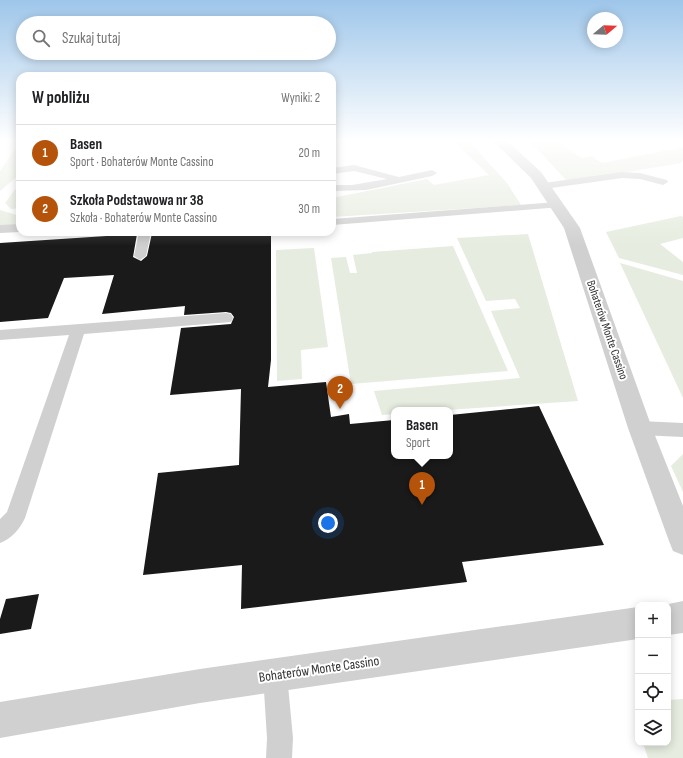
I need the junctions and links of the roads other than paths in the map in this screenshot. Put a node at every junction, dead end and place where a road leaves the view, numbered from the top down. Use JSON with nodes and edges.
{"nodes":[{"id":1,"x":378,"y":174,"type":"edge"},
{"id":2,"x":430,"y":174,"type":"edge"},
{"id":3,"x":535,"y":174,"type":"edge"},
{"id":4,"x":620,"y":174,"type":"edge"},
{"id":5,"x":625,"y":174,"type":"edge"},
{"id":6,"x":399,"y":180,"type":"junction"},
{"id":7,"x":663,"y":182,"type":"dead end"},
{"id":8,"x":544,"y":186,"type":"junction"},
{"id":9,"x":336,"y":188,"type":"edge"},
{"id":10,"x":557,"y":205,"type":"junction"},
{"id":11,"x":336,"y":222,"type":"edge"},
{"id":12,"x":16,"y":228,"type":"edge"},
{"id":13,"x":0,"y":229,"type":"edge"},
{"id":14,"x":145,"y":236,"type":"edge"},
{"id":15,"x":140,"y":256,"type":"dead end"},
{"id":16,"x":226,"y":318,"type":"dead end"},
{"id":17,"x":78,"y":330,"type":"junction"},
{"id":18,"x":0,"y":335,"type":"edge"},
{"id":19,"x":640,"y":428,"type":"junction"},
{"id":20,"x":683,"y":430,"type":"edge"},
{"id":21,"x":0,"y":533,"type":"edge"},
{"id":22,"x":683,"y":541,"type":"edge"},
{"id":23,"x":683,"y":617,"type":"edge"},
{"id":24,"x":671,"y":619,"type":"edge"},
{"id":25,"x":635,"y":623,"type":"edge"},
{"id":26,"x":275,"y":675,"type":"junction"},
{"id":27,"x":0,"y":720,"type":"edge"},
{"id":28,"x":279,"y":758,"type":"edge"}],
"edges":[{"from":1,"to":6,"type":"lane"},
{"from":2,"to":6,"type":"lane"},
{"from":3,"to":8,"type":"street","name":"Bohaterów Monte Cassino"},
{"from":4,"to":8,"type":"lane"},
{"from":5,"to":7,"type":"lane"},
{"from":6,"to":9,"type":"lane"},
{"from":8,"to":10,"type":"street","name":"Bohaterów Monte Cassino"},
{"from":10,"to":11,"type":"lane"},
{"from":10,"to":19,"type":"street","name":"Bohaterów Monte Cassino"},
{"from":12,"to":13,"type":"lane"},
{"from":14,"to":15,"type":"lane"},
{"from":16,"to":17,"type":"lane"},
{"from":17,"to":18,"type":"lane"},
{"from":17,"to":21,"type":"lane"},
{"from":19,"to":20,"type":"lane"},
{"from":19,"to":22,"type":"street","name":"Bohaterów Monte Cassino"},
{"from":23,"to":24,"type":"street"},
{"from":25,"to":26,"type":"street","name":"Bohaterów Monte Cassino"},
{"from":26,"to":27,"type":"street","name":"Bohaterów Monte Cassino"},
{"from":26,"to":28,"type":"lane"}]}
